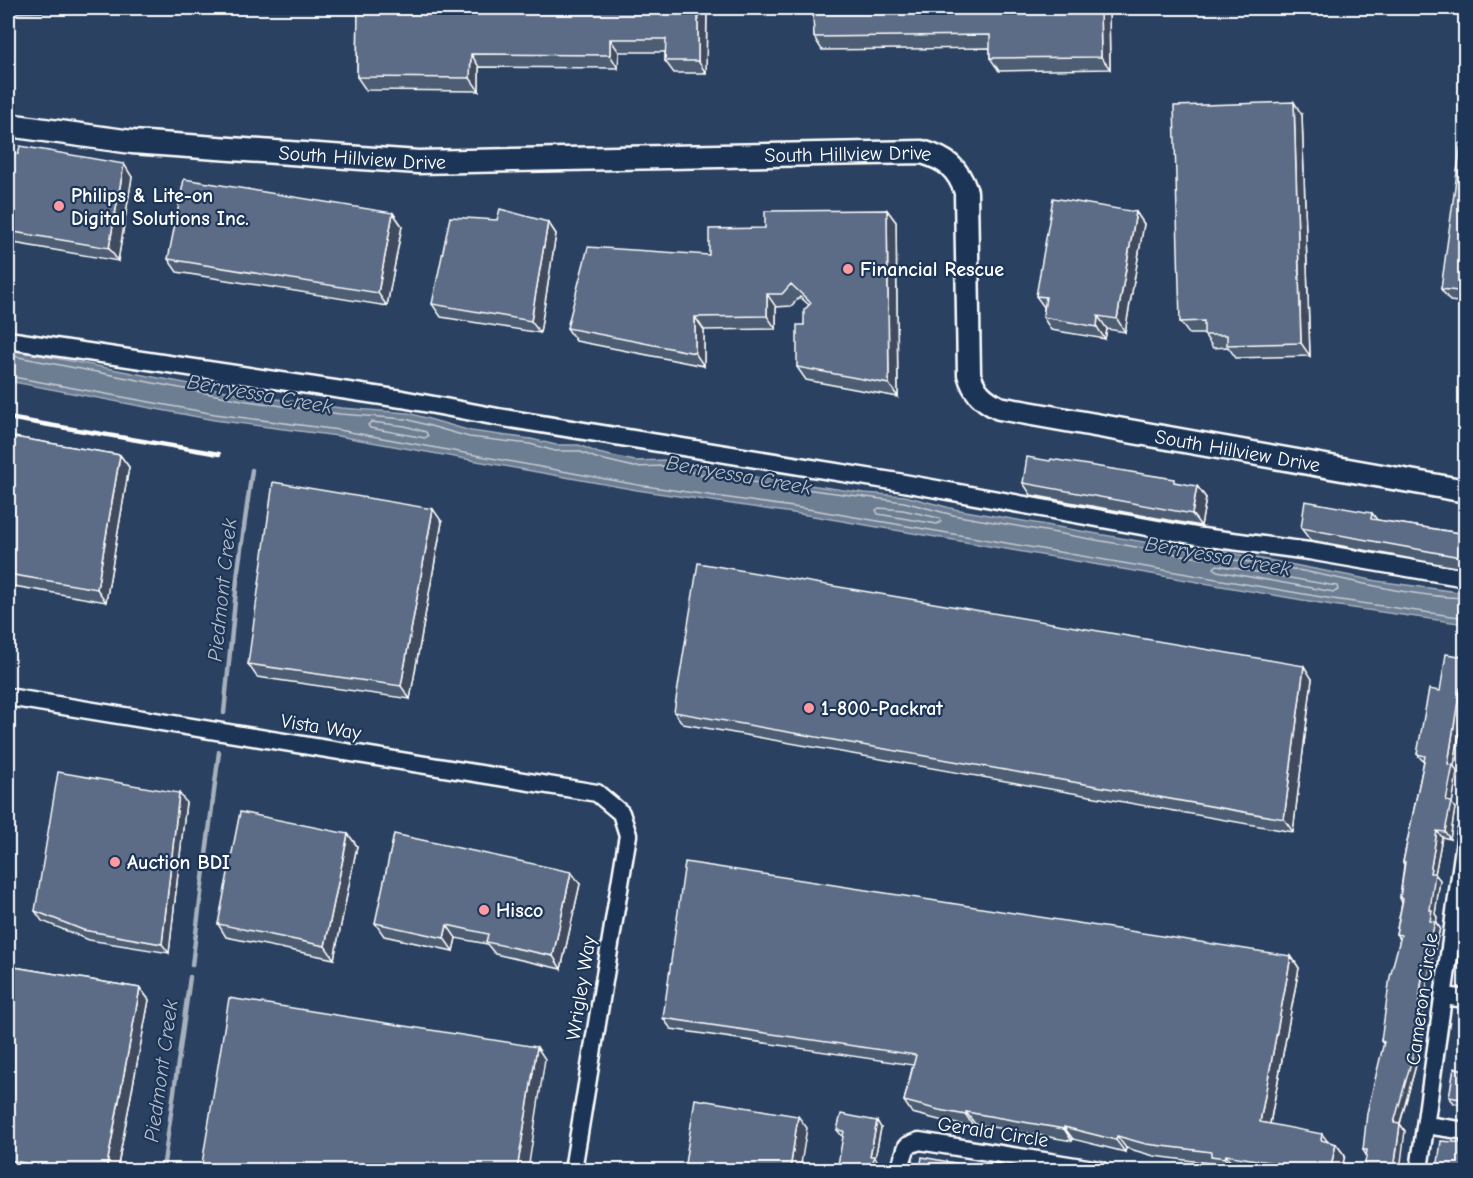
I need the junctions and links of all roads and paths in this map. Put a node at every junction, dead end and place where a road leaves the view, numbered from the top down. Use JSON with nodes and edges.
{"nodes":[{"id":1,"x":8,"y":125,"type":"edge"},
{"id":2,"x":8,"y":340,"type":"edge"},
{"id":3,"x":1466,"y":491,"type":"edge"},
{"id":4,"x":1466,"y":578,"type":"edge"},
{"id":5,"x":8,"y":697,"type":"edge"},
{"id":6,"x":621,"y":813,"type":"joint"},
{"id":7,"x":1466,"y":833,"type":"edge"},
{"id":8,"x":1462,"y":873,"type":"edge"},
{"id":9,"x":1444,"y":996,"type":"junction"},
{"id":10,"x":1466,"y":999,"type":"edge"},
{"id":11,"x":1426,"y":1125,"type":"junction"},
{"id":12,"x":1466,"y":1131,"type":"edge"},
{"id":13,"x":1027,"y":1165,"type":"edge"},
{"id":14,"x":573,"y":1170,"type":"edge"},
{"id":15,"x":898,"y":1170,"type":"edge"},
{"id":16,"x":1100,"y":1170,"type":"edge"},
{"id":17,"x":1419,"y":1170,"type":"edge"}],
"edges":[{"from":1,"to":3,"type":"street","name":"South Hillview Drive"},
{"from":2,"to":4,"type":"street"},
{"from":5,"to":6,"type":"street","name":"Vista Way"},
{"from":6,"to":14,"type":"street","name":"Wrigley Way"},
{"from":7,"to":8,"type":"street","name":"Cameron Circle"},
{"from":8,"to":9,"type":"street","name":"Cameron Circle"},
{"from":9,"to":10,"type":"street"},
{"from":9,"to":11,"type":"street","name":"Cameron Circle"},
{"from":11,"to":12,"type":"street"},
{"from":11,"to":17,"type":"street","name":"Cameron Circle"},
{"from":13,"to":15,"type":"street","name":"Gerald Circle"},
{"from":13,"to":16,"type":"street","name":"Gerald Circle"}]}
